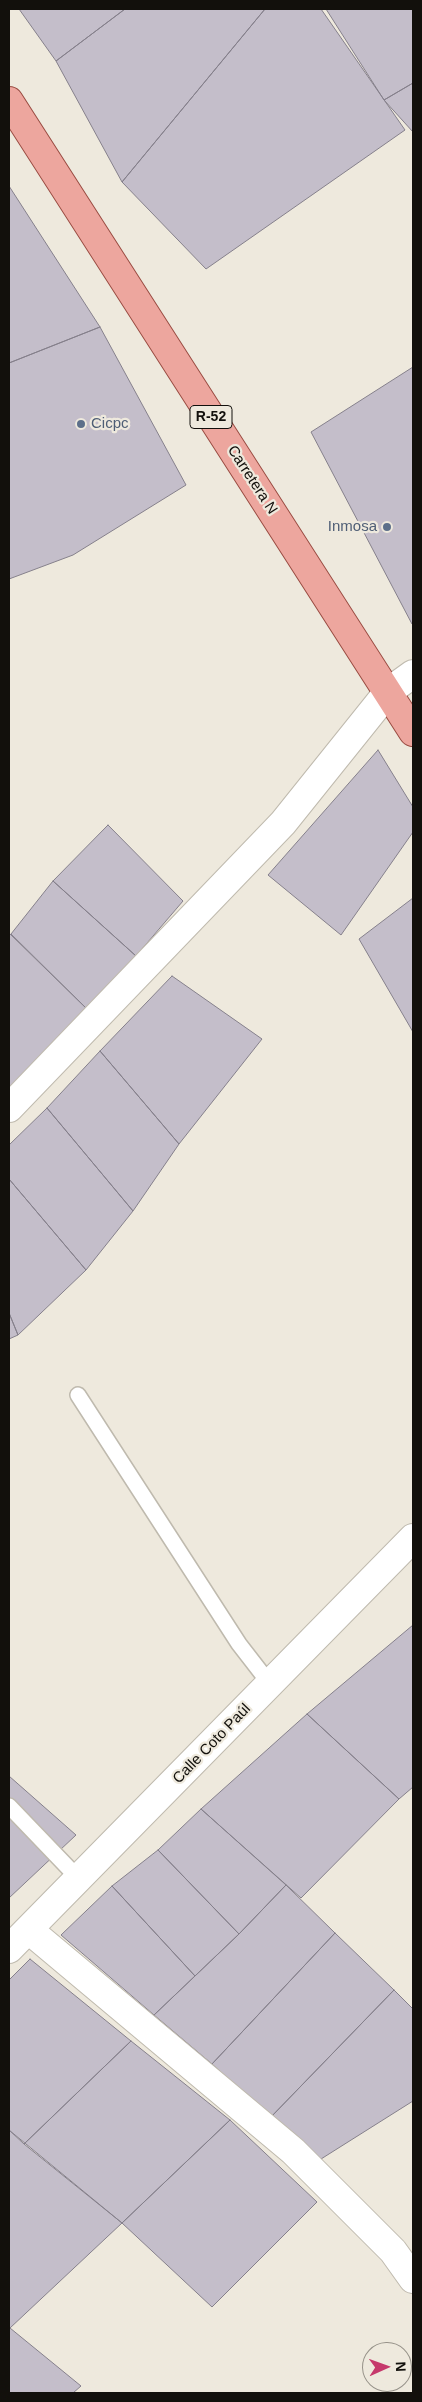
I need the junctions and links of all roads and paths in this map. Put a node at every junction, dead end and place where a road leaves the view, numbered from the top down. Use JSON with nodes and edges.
{"nodes":[{"id":1,"x":9,"y":101,"type":"edge"},
{"id":2,"x":413,"y":674,"type":"edge"},
{"id":3,"x":388,"y":692,"type":"junction"},
{"id":4,"x":413,"y":732,"type":"edge"},
{"id":5,"x":9,"y":1108,"type":"edge"},
{"id":6,"x":78,"y":1395,"type":"dead end"},
{"id":7,"x":413,"y":1538,"type":"edge"},
{"id":8,"x":270,"y":1684,"type":"junction"},
{"id":9,"x":9,"y":1806,"type":"edge"},
{"id":10,"x":79,"y":1879,"type":"junction"},
{"id":11,"x":29,"y":1930,"type":"junction"},
{"id":12,"x":9,"y":1949,"type":"edge"},
{"id":13,"x":413,"y":2279,"type":"edge"}],
"edges":[{"from":1,"to":3,"type":"main road","name":"Carretera N","number":"R-52"},
{"from":2,"to":3,"type":"street"},
{"from":3,"to":4,"type":"main road","name":"Carretera N","number":"R-52"},
{"from":3,"to":5,"type":"street"},
{"from":6,"to":8,"type":"lane"},
{"from":7,"to":8,"type":"street","name":"Calle Coto Paúl"},
{"from":8,"to":10,"type":"street","name":"Calle Coto Paúl"},
{"from":9,"to":10,"type":"lane"},
{"from":10,"to":11,"type":"street","name":"Calle Coto Paúl"},
{"from":11,"to":12,"type":"street","name":"Calle Coto Paúl"},
{"from":11,"to":13,"type":"street"}]}
